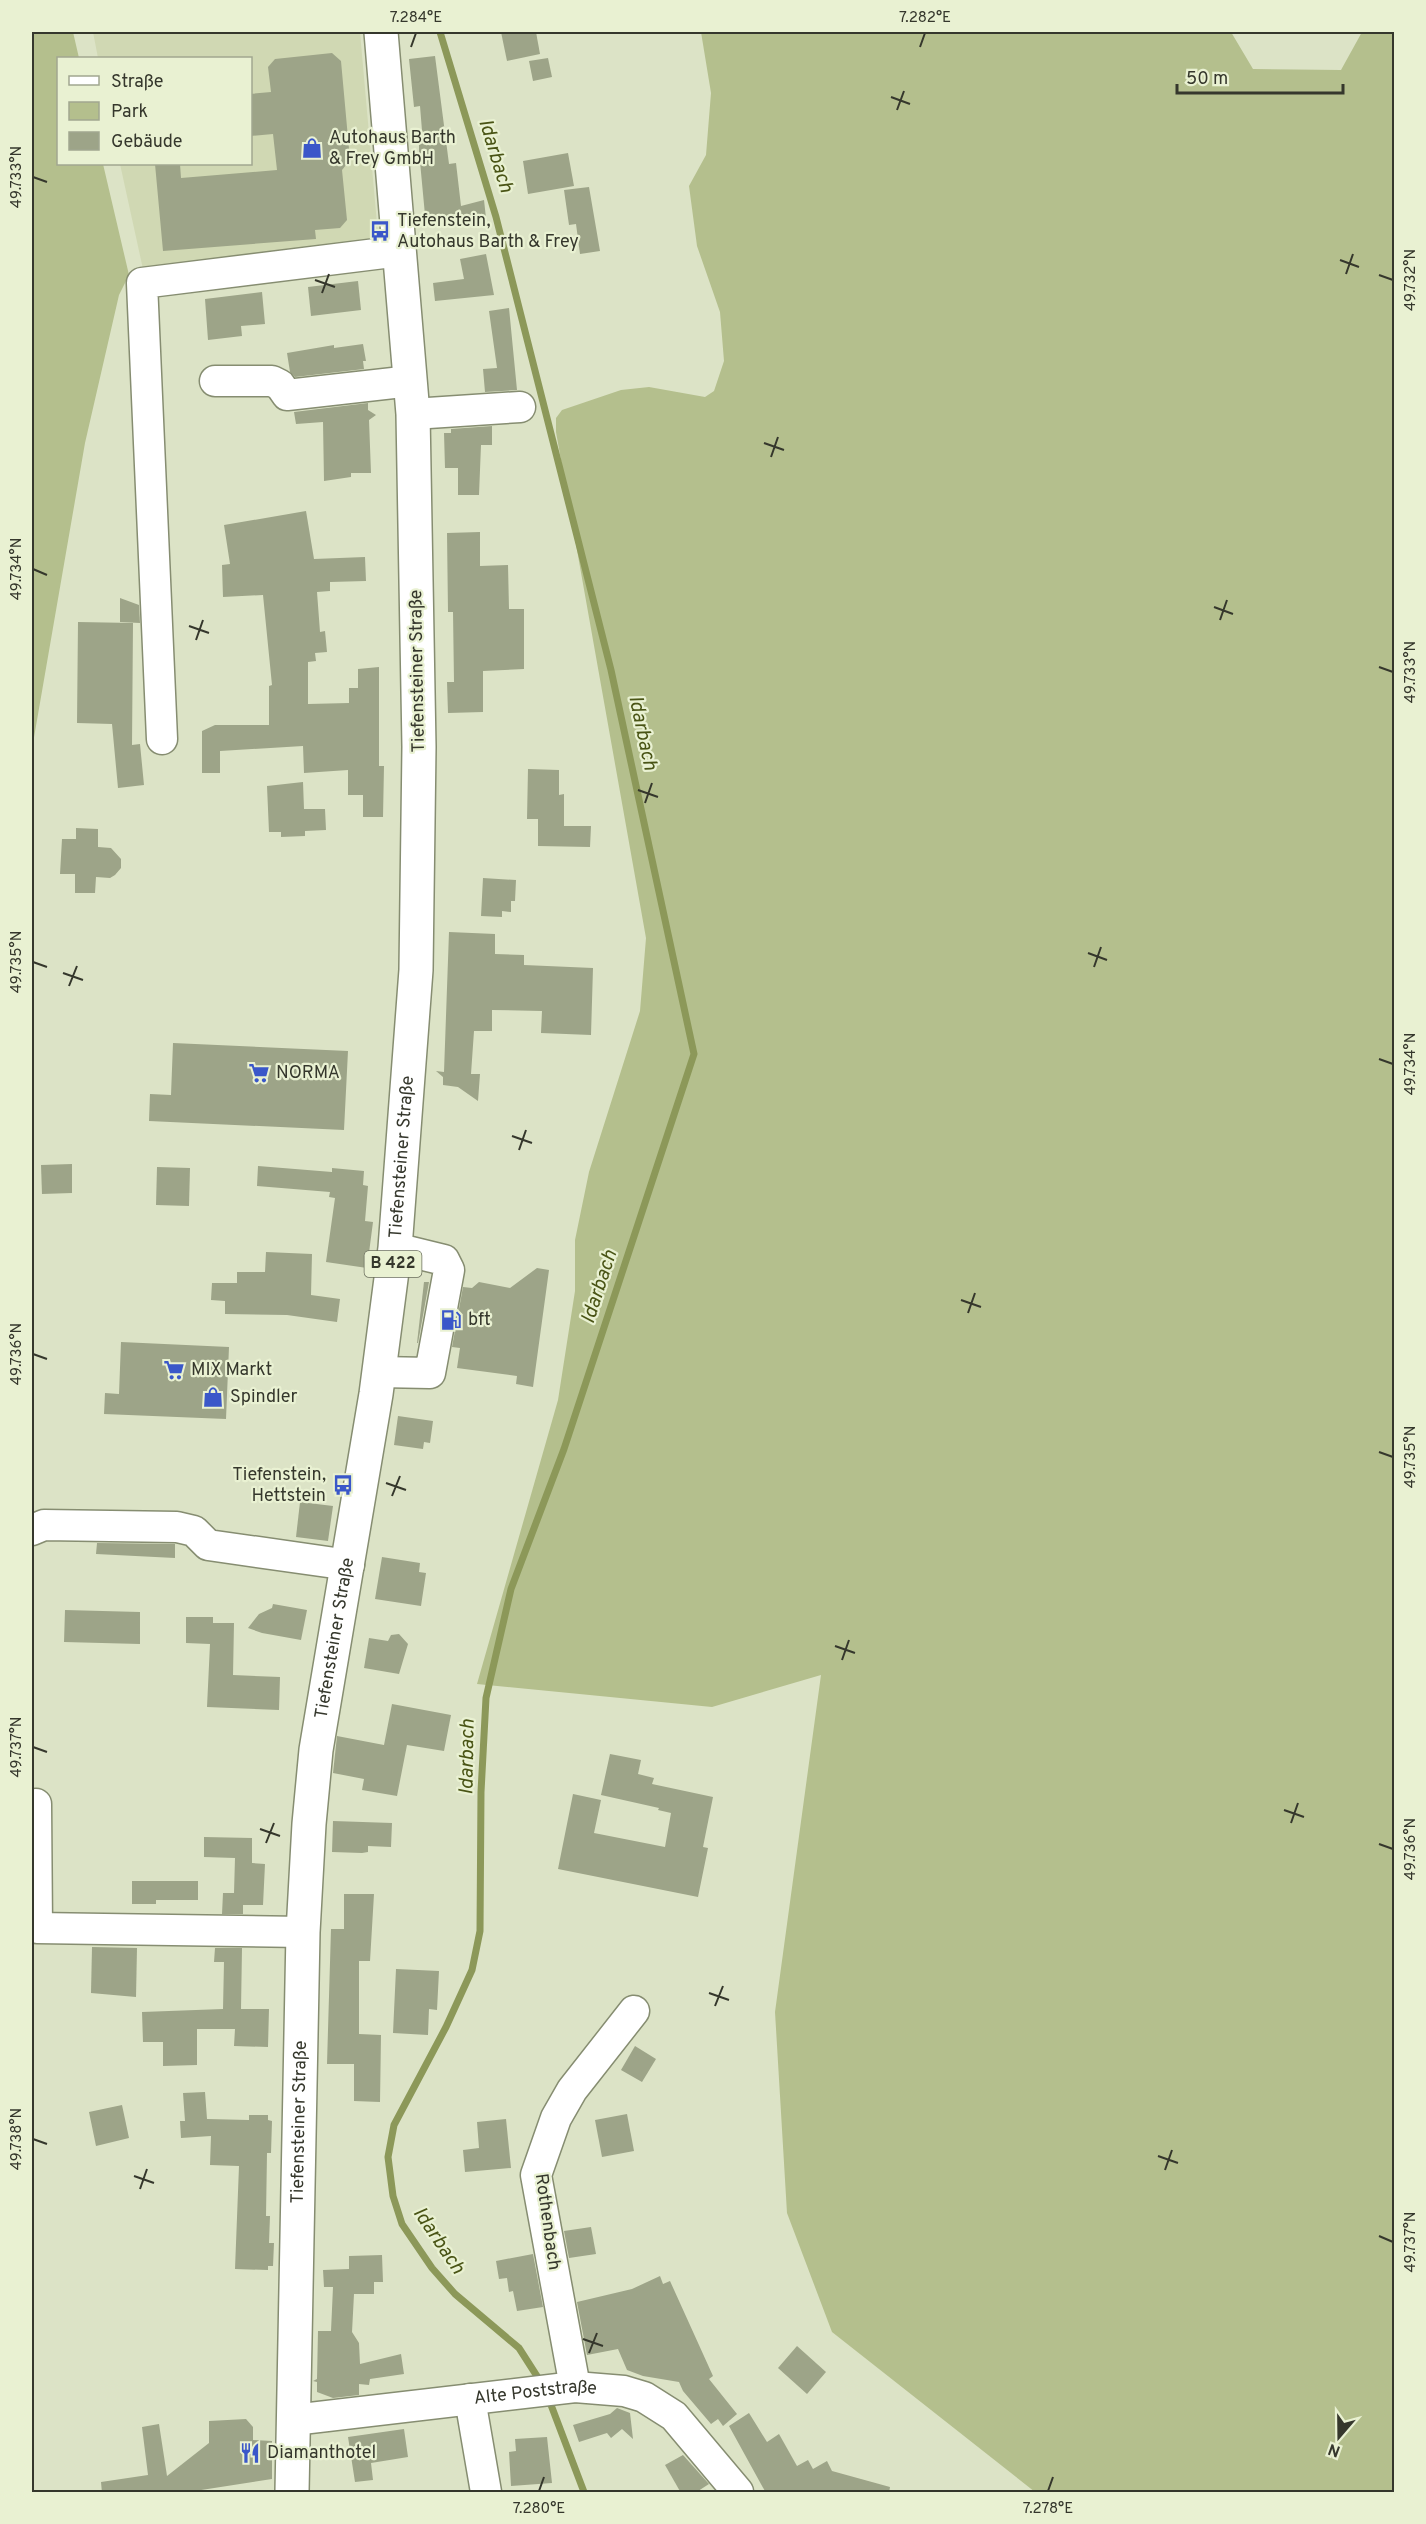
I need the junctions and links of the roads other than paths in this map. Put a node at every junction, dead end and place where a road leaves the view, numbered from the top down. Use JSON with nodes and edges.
{"nodes":[{"id":1,"x":381,"y":32,"type":"edge"},
{"id":2,"x":400,"y":251,"type":"junction"},
{"id":3,"x":215,"y":381,"type":"dead end"},
{"id":4,"x":411,"y":381,"type":"junction"},
{"id":5,"x":520,"y":407,"type":"dead end"},
{"id":6,"x":413,"y":414,"type":"junction"},
{"id":7,"x":162,"y":739,"type":"dead end"},
{"id":8,"x":395,"y":1248,"type":"junction"},
{"id":9,"x":379,"y":1372,"type":"junction"},
{"id":10,"x":32,"y":1530,"type":"edge"},
{"id":11,"x":349,"y":1565,"type":"junction"},
{"id":12,"x":36,"y":1804,"type":"dead end"},
{"id":13,"x":34,"y":1928,"type":"edge"},
{"id":14,"x":303,"y":1932,"type":"junction"},
{"id":15,"x":634,"y":2011,"type":"dead end"},
{"id":16,"x":565,"y":2389,"type":"junction"},
{"id":17,"x":470,"y":2398,"type":"junction"},
{"id":18,"x":293,"y":2420,"type":"junction"},
{"id":19,"x":292,"y":2493,"type":"edge"},
{"id":20,"x":486,"y":2493,"type":"edge"},
{"id":21,"x":738,"y":2493,"type":"edge"}],
"edges":[{"from":1,"to":2,"type":"main road","name":"Tiefensteiner Straße","number":"B 422"},
{"from":2,"to":4,"type":"main road","name":"Tiefensteiner Straße","number":"B 422"},
{"from":2,"to":7,"type":"street"},
{"from":3,"to":4,"type":"street"},
{"from":4,"to":6,"type":"main road","name":"Tiefensteiner Straße","number":"B 422"},
{"from":5,"to":6,"type":"street"},
{"from":6,"to":8,"type":"main road","name":"Tiefensteiner Straße","number":"B 422"},
{"from":8,"to":9,"type":"main road","name":"Tiefensteiner Straße","number":"B 422"},
{"from":8,"to":9,"type":"street"},
{"from":9,"to":11,"type":"main road","name":"Tiefensteiner Straße","number":"B 422"},
{"from":10,"to":11,"type":"street"},
{"from":11,"to":14,"type":"main road","name":"Tiefensteiner Straße","number":"B 422"},
{"from":12,"to":13,"type":"street"},
{"from":13,"to":14,"type":"street"},
{"from":14,"to":18,"type":"main road","name":"Tiefensteiner Straße","number":"B 422"},
{"from":15,"to":16,"type":"street","name":"Rothenbach"},
{"from":16,"to":17,"type":"street","name":"Alte Poststraße"},
{"from":16,"to":21,"type":"street","name":"Alte Poststraße"},
{"from":17,"to":18,"type":"street","name":"Alte Poststraße"},
{"from":17,"to":20,"type":"street"},
{"from":18,"to":19,"type":"main road","name":"Tiefensteiner Straße","number":"B 422"}]}
